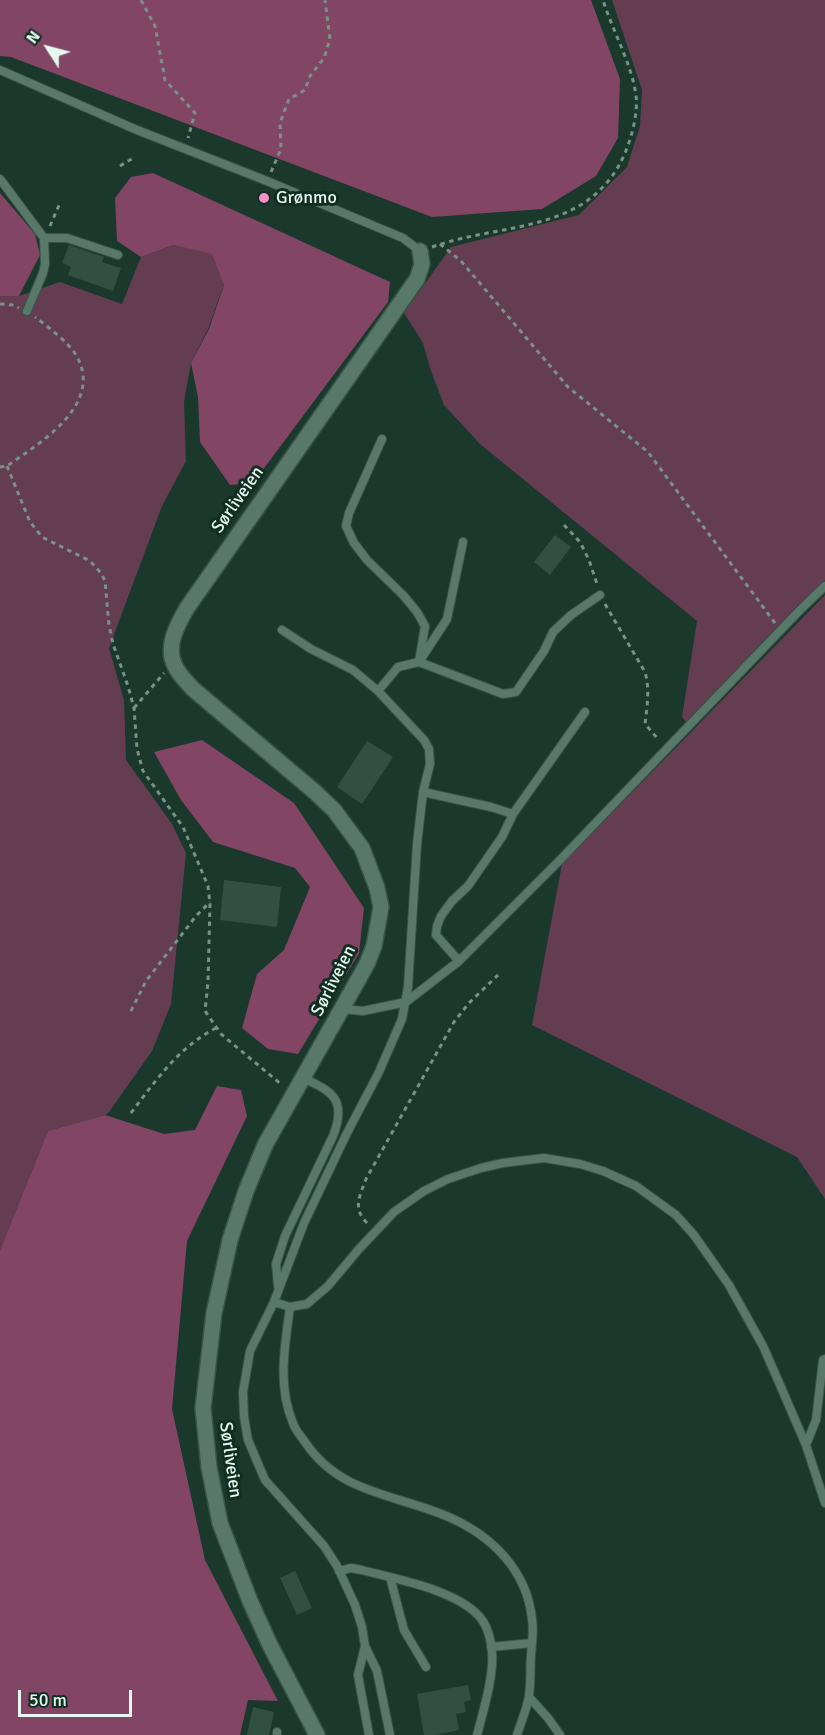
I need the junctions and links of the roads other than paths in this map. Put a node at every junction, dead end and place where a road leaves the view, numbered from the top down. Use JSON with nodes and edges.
{"nodes":[{"id":1,"x":0,"y":70,"type":"edge"},
{"id":2,"x":0,"y":179,"type":"edge"},
{"id":3,"x":44,"y":238,"type":"junction"},
{"id":4,"x":420,"y":251,"type":"joint"},
{"id":5,"x":118,"y":255,"type":"dead end"},
{"id":6,"x":27,"y":311,"type":"road end"},
{"id":7,"x":382,"y":439,"type":"dead end"},
{"id":8,"x":463,"y":542,"type":"dead end"},
{"id":9,"x":825,"y":586,"type":"edge"},
{"id":10,"x":600,"y":595,"type":"road end"},
{"id":11,"x":282,"y":630,"type":"dead end"},
{"id":12,"x":418,"y":662,"type":"junction"},
{"id":13,"x":378,"y":692,"type":"junction"},
{"id":14,"x":585,"y":712,"type":"dead end"},
{"id":15,"x":423,"y":792,"type":"junction"},
{"id":16,"x":513,"y":814,"type":"junction"},
{"id":17,"x":459,"y":961,"type":"junction"},
{"id":18,"x":406,"y":1002,"type":"junction"},
{"id":19,"x":343,"y":1009,"type":"junction"},
{"id":20,"x":302,"y":1078,"type":"junction"},
{"id":21,"x":279,"y":1290,"type":"junction"},
{"id":22,"x":274,"y":1302,"type":"junction"},
{"id":23,"x":290,"y":1307,"type":"junction"},
{"id":24,"x":825,"y":1359,"type":"edge"},
{"id":25,"x":806,"y":1445,"type":"junction"},
{"id":26,"x":825,"y":1503,"type":"edge"},
{"id":27,"x":339,"y":1571,"type":"junction"},
{"id":28,"x":390,"y":1577,"type":"junction"},
{"id":29,"x":532,"y":1643,"type":"junction"},
{"id":30,"x":365,"y":1646,"type":"junction"},
{"id":31,"x":491,"y":1647,"type":"junction"},
{"id":32,"x":426,"y":1667,"type":"dead end"},
{"id":33,"x":529,"y":1697,"type":"junction"},
{"id":34,"x":317,"y":1735,"type":"edge"},
{"id":35,"x":369,"y":1735,"type":"edge"},
{"id":36,"x":390,"y":1735,"type":"edge"},
{"id":37,"x":477,"y":1735,"type":"edge"},
{"id":38,"x":517,"y":1735,"type":"edge"},
{"id":39,"x":560,"y":1735,"type":"edge"}],
"edges":[{"from":1,"to":4,"type":"lane"},
{"from":2,"to":3,"type":"lane"},
{"from":3,"to":5,"type":"lane"},
{"from":3,"to":6,"type":"lane"},
{"from":4,"to":19,"type":"street","name":"Sørliveien"},
{"from":7,"to":12,"type":"lane"},
{"from":8,"to":12,"type":"lane"},
{"from":9,"to":17,"type":"lane"},
{"from":10,"to":12,"type":"lane"},
{"from":11,"to":13,"type":"lane"},
{"from":12,"to":13,"type":"lane"},
{"from":13,"to":15,"type":"lane"},
{"from":14,"to":16,"type":"lane"},
{"from":15,"to":16,"type":"lane"},
{"from":15,"to":18,"type":"lane"},
{"from":16,"to":17,"type":"lane"},
{"from":17,"to":18,"type":"lane"},
{"from":18,"to":19,"type":"lane"},
{"from":18,"to":21,"type":"lane"},
{"from":19,"to":20,"type":"street","name":"Sørliveien"},
{"from":20,"to":21,"type":"lane"},
{"from":20,"to":34,"type":"street","name":"Sørliveien"},
{"from":21,"to":22,"type":"lane"},
{"from":22,"to":23,"type":"lane"},
{"from":22,"to":27,"type":"lane"},
{"from":23,"to":25,"type":"lane"},
{"from":23,"to":29,"type":"lane"},
{"from":24,"to":25,"type":"lane"},
{"from":25,"to":26,"type":"lane"},
{"from":27,"to":28,"type":"lane"},
{"from":27,"to":30,"type":"lane"},
{"from":28,"to":31,"type":"lane"},
{"from":28,"to":32,"type":"lane"},
{"from":29,"to":31,"type":"lane"},
{"from":29,"to":33,"type":"lane"},
{"from":30,"to":35,"type":"lane"},
{"from":30,"to":36,"type":"lane"},
{"from":31,"to":37,"type":"lane"},
{"from":33,"to":38,"type":"lane"},
{"from":33,"to":39,"type":"lane"}]}
